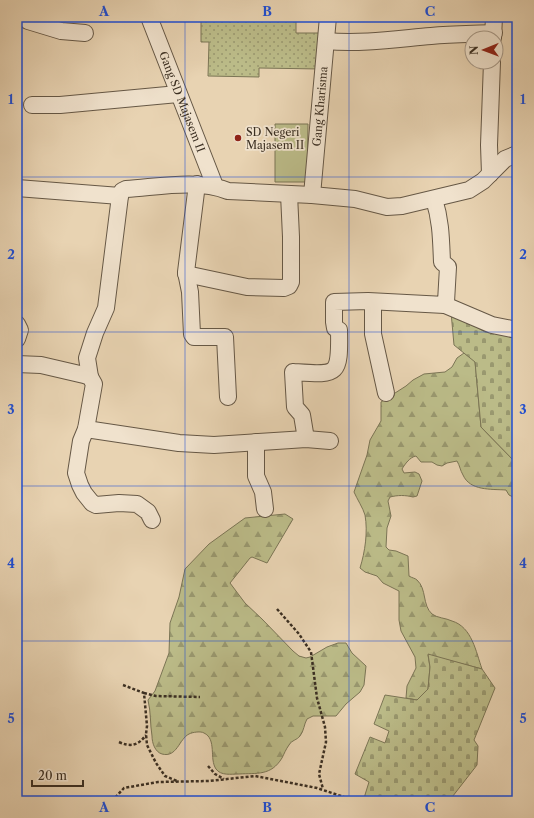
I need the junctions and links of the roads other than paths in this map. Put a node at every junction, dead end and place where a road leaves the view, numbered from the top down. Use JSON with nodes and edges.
{"nodes":[{"id":1,"x":25,"y":17,"type":"edge"},
{"id":2,"x":149,"y":17,"type":"edge"},
{"id":3,"x":328,"y":17,"type":"edge"},
{"id":4,"x":494,"y":17,"type":"edge"},
{"id":5,"x":494,"y":30,"type":"edge"},
{"id":6,"x":85,"y":33,"type":"dead end"},
{"id":7,"x":464,"y":36,"type":"edge"},
{"id":8,"x":326,"y":41,"type":"junction"},
{"id":9,"x":492,"y":70,"type":"edge"},
{"id":10,"x":178,"y":94,"type":"junction"},
{"id":11,"x":32,"y":105,"type":"dead end"},
{"id":12,"x":489,"y":145,"type":"junction"},
{"id":13,"x":511,"y":157,"type":"edge"},
{"id":14,"x":490,"y":174,"type":"junction"},
{"id":15,"x":197,"y":184,"type":"junction"},
{"id":16,"x":215,"y":186,"type":"junction"},
{"id":17,"x":17,"y":188,"type":"edge"},
{"id":18,"x":289,"y":194,"type":"junction"},
{"id":19,"x":312,"y":195,"type":"junction"},
{"id":20,"x":120,"y":196,"type":"junction"},
{"id":21,"x":434,"y":199,"type":"junction"},
{"id":22,"x":186,"y":274,"type":"junction"},
{"id":23,"x":373,"y":302,"type":"junction"},
{"id":24,"x":445,"y":305,"type":"junction"},
{"id":25,"x":17,"y":324,"type":"edge"},
{"id":26,"x":517,"y":330,"type":"edge"},
{"id":27,"x":17,"y":339,"type":"edge"},
{"id":28,"x":17,"y":364,"type":"edge"},
{"id":29,"x":90,"y":377,"type":"junction"},
{"id":30,"x":386,"y":393,"type":"dead end"},
{"id":31,"x":228,"y":397,"type":"dead end"},
{"id":32,"x":86,"y":429,"type":"junction"},
{"id":33,"x":306,"y":439,"type":"junction"},
{"id":34,"x":330,"y":441,"type":"dead end"},
{"id":35,"x":256,"y":442,"type":"junction"},
{"id":36,"x":265,"y":509,"type":"dead end"},
{"id":37,"x":152,"y":520,"type":"dead end"}],
"edges":[{"from":1,"to":6,"type":"street"},
{"from":2,"to":10,"type":"street","name":"Gang SD Majasem II"},
{"from":3,"to":8,"type":"street","name":"Gang Kharisma"},
{"from":4,"to":5,"type":"street"},
{"from":7,"to":8,"type":"street"},
{"from":8,"to":19,"type":"street","name":"Gang Kharisma"},
{"from":9,"to":12,"type":"street"},
{"from":10,"to":11,"type":"street"},
{"from":10,"to":16,"type":"street","name":"Gang SD Majasem II"},
{"from":12,"to":13,"type":"street"},
{"from":12,"to":14,"type":"street"},
{"from":13,"to":14,"type":"street"},
{"from":14,"to":21,"type":"street"},
{"from":15,"to":16,"type":"street"},
{"from":15,"to":20,"type":"street"},
{"from":15,"to":22,"type":"street"},
{"from":16,"to":18,"type":"street"},
{"from":17,"to":20,"type":"street"},
{"from":18,"to":19,"type":"street"},
{"from":18,"to":22,"type":"street"},
{"from":19,"to":21,"type":"street"},
{"from":20,"to":29,"type":"street"},
{"from":21,"to":24,"type":"street"},
{"from":22,"to":31,"type":"street"},
{"from":23,"to":24,"type":"street"},
{"from":23,"to":30,"type":"street"},
{"from":23,"to":33,"type":"street"},
{"from":24,"to":26,"type":"street"},
{"from":25,"to":27,"type":"street"},
{"from":28,"to":29,"type":"street"},
{"from":29,"to":32,"type":"street"},
{"from":32,"to":35,"type":"street"},
{"from":32,"to":37,"type":"street"},
{"from":33,"to":34,"type":"street"},
{"from":33,"to":35,"type":"street"},
{"from":35,"to":36,"type":"street"}]}
